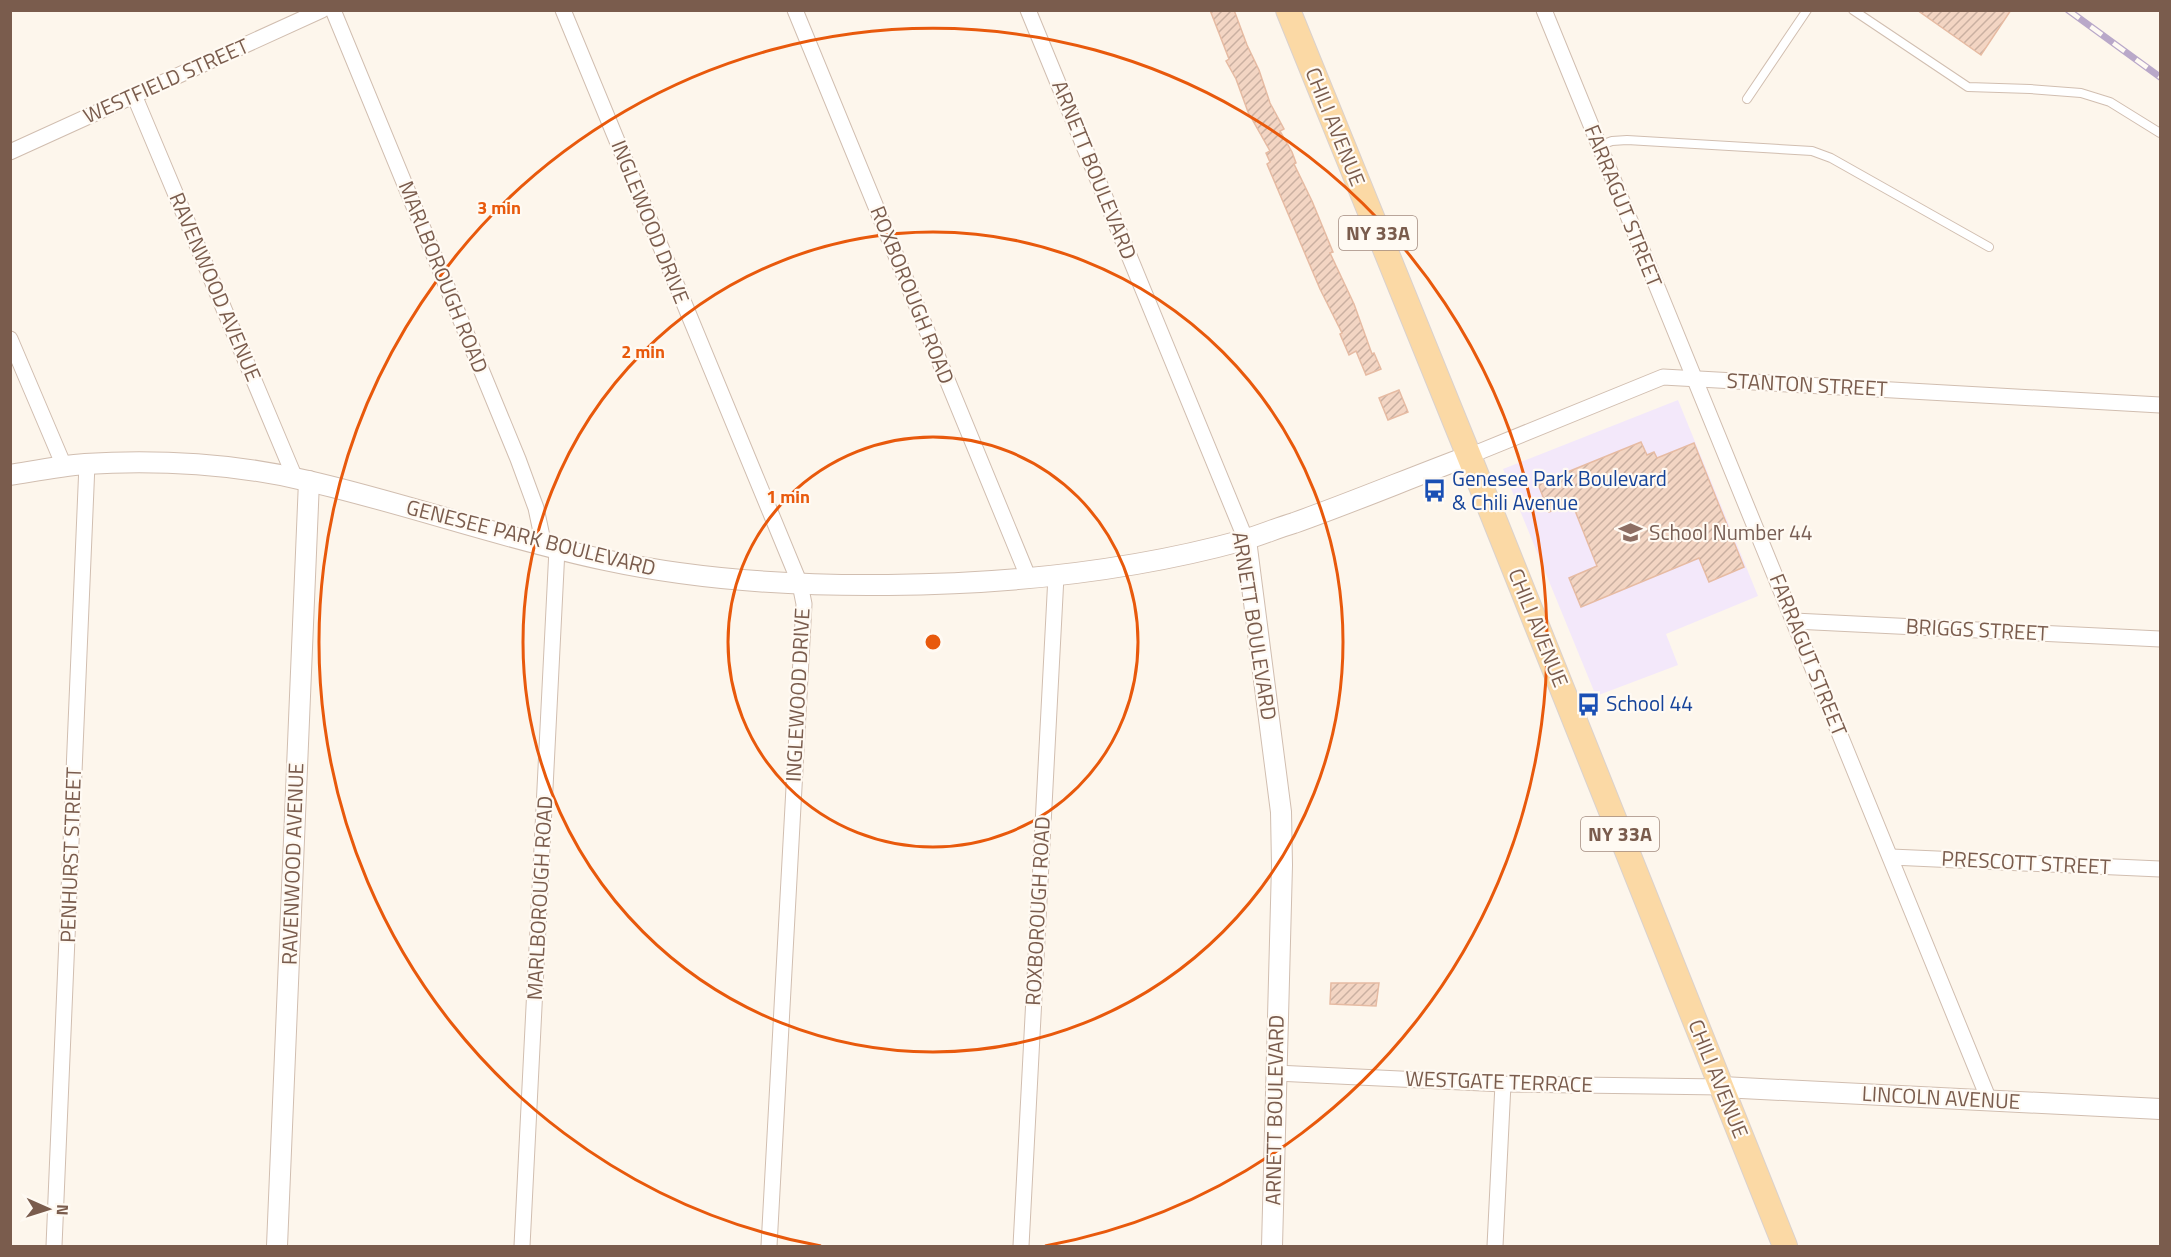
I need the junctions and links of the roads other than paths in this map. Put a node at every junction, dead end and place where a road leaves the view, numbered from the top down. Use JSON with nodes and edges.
{"nodes":[{"id":1,"x":322,"y":10,"type":"edge"},
{"id":2,"x":333,"y":10,"type":"edge"},
{"id":3,"x":563,"y":10,"type":"edge"},
{"id":4,"x":795,"y":10,"type":"edge"},
{"id":5,"x":1028,"y":10,"type":"edge"},
{"id":6,"x":1288,"y":10,"type":"edge"},
{"id":7,"x":1544,"y":10,"type":"edge"},
{"id":8,"x":1808,"y":10,"type":"edge"},
{"id":9,"x":1854,"y":10,"type":"edge"},
{"id":10,"x":134,"y":95,"type":"junction"},
{"id":11,"x":1747,"y":99,"type":"dead end"},
{"id":12,"x":2160,"y":133,"type":"edge"},
{"id":13,"x":1598,"y":146,"type":"junction"},
{"id":14,"x":10,"y":152,"type":"edge"},
{"id":15,"x":1989,"y":247,"type":"dead end"},
{"id":16,"x":10,"y":339,"type":"edge"},
{"id":17,"x":1695,"y":379,"type":"junction"},
{"id":18,"x":2160,"y":405,"type":"edge"},
{"id":19,"x":1469,"y":456,"type":"junction"},
{"id":20,"x":87,"y":464,"type":"junction"},
{"id":21,"x":64,"y":466,"type":"junction"},
{"id":22,"x":10,"y":475,"type":"edge"},
{"id":23,"x":302,"y":479,"type":"junction"},
{"id":24,"x":1246,"y":540,"type":"junction"},
{"id":25,"x":550,"y":547,"type":"junction"},
{"id":26,"x":1056,"y":576,"type":"junction"},
{"id":27,"x":1029,"y":579,"type":"junction"},
{"id":28,"x":800,"y":584,"type":"junction"},
{"id":29,"x":1794,"y":621,"type":"junction"},
{"id":30,"x":2160,"y":639,"type":"edge"},
{"id":31,"x":1891,"y":857,"type":"junction"},
{"id":32,"x":2160,"y":869,"type":"edge"},
{"id":33,"x":1276,"y":1073,"type":"junction"},
{"id":34,"x":1503,"y":1084,"type":"junction"},
{"id":35,"x":1722,"y":1087,"type":"junction"},
{"id":36,"x":1989,"y":1100,"type":"junction"},
{"id":37,"x":2160,"y":1109,"type":"edge"},
{"id":38,"x":54,"y":1246,"type":"edge"},
{"id":39,"x":277,"y":1246,"type":"edge"},
{"id":40,"x":522,"y":1246,"type":"edge"},
{"id":41,"x":769,"y":1246,"type":"edge"},
{"id":42,"x":1021,"y":1246,"type":"edge"},
{"id":43,"x":1272,"y":1246,"type":"edge"},
{"id":44,"x":1495,"y":1246,"type":"edge"},
{"id":45,"x":1785,"y":1246,"type":"edge"}],
"edges":[{"from":1,"to":10,"type":"street","name":"WESTFIELD STREET"},
{"from":2,"to":25,"type":"street","name":"MARLBOROUGH ROAD"},
{"from":3,"to":28,"type":"street","name":"INGLEWOOD DRIVE"},
{"from":4,"to":27,"type":"street","name":"ROXBOROUGH ROAD"},
{"from":5,"to":24,"type":"street","name":"ARNETT BOULEVARD"},
{"from":6,"to":19,"type":"main road","name":"CHILI AVENUE","number":"NY 33A"},
{"from":7,"to":13,"type":"street","name":"FARRAGUT STREET"},
{"from":8,"to":11,"type":"lane"},
{"from":9,"to":12,"type":"lane"},
{"from":10,"to":14,"type":"street","name":"WESTFIELD STREET"},
{"from":10,"to":23,"type":"street","name":"RAVENWOOD AVENUE"},
{"from":13,"to":15,"type":"lane"},
{"from":13,"to":17,"type":"street","name":"FARRAGUT STREET"},
{"from":16,"to":21,"type":"street"},
{"from":17,"to":18,"type":"street","name":"STANTON STREET"},
{"from":17,"to":19,"type":"street","name":"STANTON STREET"},
{"from":17,"to":29,"type":"street","name":"FARRAGUT STREET"},
{"from":19,"to":24,"type":"street","name":"GENESEE PARK BOULEVARD"},
{"from":19,"to":35,"type":"main road","name":"CHILI AVENUE","number":"NY 33A"},
{"from":20,"to":21,"type":"street","name":"GENESEE PARK BOULEVARD"},
{"from":20,"to":23,"type":"street","name":"GENESEE PARK BOULEVARD"},
{"from":20,"to":38,"type":"street","name":"PENHURST STREET"},
{"from":21,"to":22,"type":"street","name":"GENESEE PARK BOULEVARD"},
{"from":23,"to":25,"type":"street","name":"GENESEE PARK BOULEVARD"},
{"from":23,"to":39,"type":"street","name":"RAVENWOOD AVENUE"},
{"from":24,"to":26,"type":"street","name":"GENESEE PARK BOULEVARD"},
{"from":24,"to":33,"type":"street","name":"ARNETT BOULEVARD"},
{"from":25,"to":28,"type":"street","name":"GENESEE PARK BOULEVARD"},
{"from":25,"to":40,"type":"street","name":"MARLBOROUGH ROAD"},
{"from":26,"to":27,"type":"street","name":"GENESEE PARK BOULEVARD"},
{"from":26,"to":42,"type":"street","name":"ROXBOROUGH ROAD"},
{"from":27,"to":28,"type":"street","name":"GENESEE PARK BOULEVARD"},
{"from":28,"to":41,"type":"street","name":"INGLEWOOD DRIVE"},
{"from":29,"to":30,"type":"street","name":"BRIGGS STREET"},
{"from":29,"to":31,"type":"street","name":"FARRAGUT STREET"},
{"from":31,"to":32,"type":"street","name":"PRESCOTT STREET"},
{"from":31,"to":36,"type":"street","name":"FARRAGUT STREET"},
{"from":33,"to":34,"type":"street","name":"WESTGATE TERRACE"},
{"from":33,"to":43,"type":"street","name":"ARNETT BOULEVARD"},
{"from":34,"to":35,"type":"street","name":"WESTGATE TERRACE"},
{"from":34,"to":44,"type":"street"},
{"from":35,"to":36,"type":"street","name":"LINCOLN AVENUE"},
{"from":35,"to":45,"type":"main road","name":"CHILI AVENUE","number":"NY 33A"},
{"from":36,"to":37,"type":"street","name":"LINCOLN AVENUE"}]}
